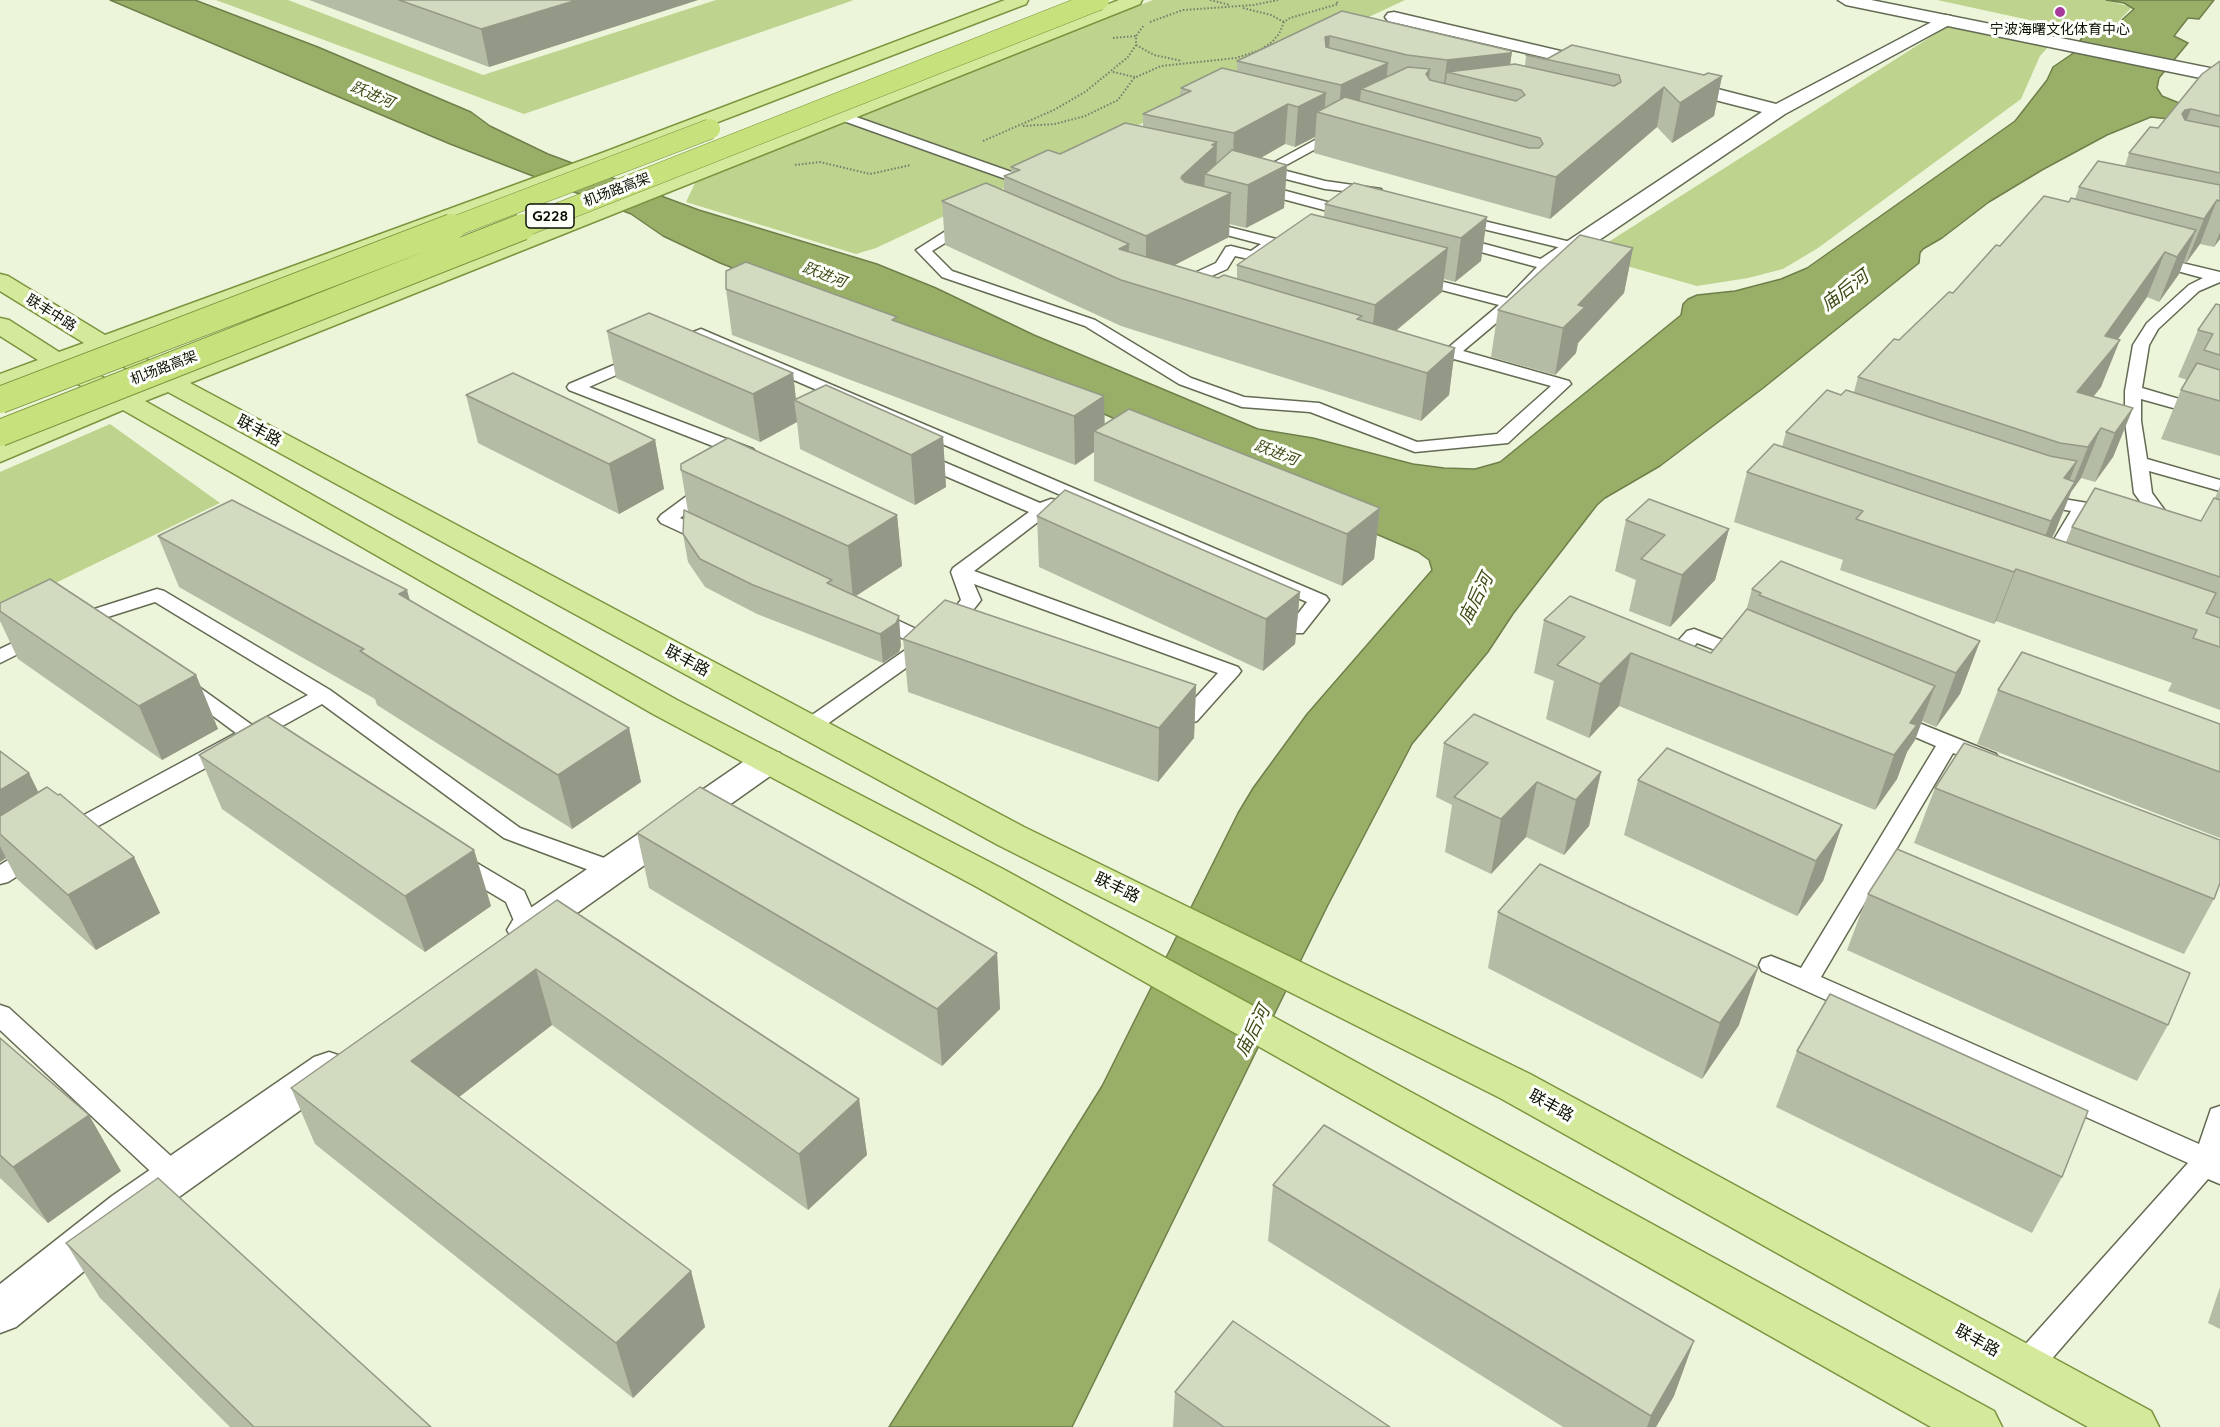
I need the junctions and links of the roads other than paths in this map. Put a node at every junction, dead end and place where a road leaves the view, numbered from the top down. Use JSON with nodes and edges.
{"nodes":[{"id":1,"x":1020,"y":0,"type":"edge"},
{"id":2,"x":1048,"y":0,"type":"edge"},
{"id":3,"x":1099,"y":0,"type":"edge"},
{"id":4,"x":1134,"y":0,"type":"edge"},
{"id":5,"x":1846,"y":0,"type":"edge"},
{"id":6,"x":1904,"y":0,"type":"edge"},
{"id":7,"x":1395,"y":17,"type":"dead end"},
{"id":8,"x":1945,"y":20,"type":"junction"},
{"id":9,"x":2079,"y":42,"type":"junction"},
{"id":10,"x":2220,"y":64,"type":"edge"},
{"id":11,"x":2193,"y":65,"type":"junction"},
{"id":12,"x":1616,"y":69,"type":"edge"},
{"id":13,"x":2220,"y":76,"type":"edge"},
{"id":14,"x":1662,"y":81,"type":"edge"},
{"id":15,"x":1778,"y":110,"type":"junction"},
{"id":16,"x":842,"y":116,"type":"junction"},
{"id":17,"x":1317,"y":126,"type":"edge"},
{"id":18,"x":1041,"y":188,"type":"junction"},
{"id":19,"x":1386,"y":194,"type":"edge"},
{"id":20,"x":1197,"y":213,"type":"edge"},
{"id":21,"x":982,"y":216,"type":"junction"},
{"id":22,"x":1450,"y":216,"type":"edge"},
{"id":23,"x":1273,"y":242,"type":"junction"},
{"id":24,"x":1574,"y":247,"type":"junction"},
{"id":25,"x":1318,"y":254,"type":"edge"},
{"id":26,"x":2140,"y":257,"type":"edge"},
{"id":27,"x":1547,"y":265,"type":"junction"},
{"id":28,"x":1397,"y":274,"type":"edge"},
{"id":29,"x":2218,"y":277,"type":"edge"},
{"id":30,"x":0,"y":280,"type":"edge"},
{"id":31,"x":1161,"y":294,"type":"junction"},
{"id":32,"x":1510,"y":303,"type":"junction"},
{"id":33,"x":0,"y":325,"type":"edge"},
{"id":34,"x":102,"y":344,"type":"junction"},
{"id":35,"x":658,"y":351,"type":"junction"},
{"id":36,"x":1452,"y":353,"type":"junction"},
{"id":37,"x":57,"y":362,"type":"junction"},
{"id":38,"x":170,"y":382,"type":"junction"},
{"id":39,"x":0,"y":383,"type":"edge"},
{"id":40,"x":2133,"y":391,"type":"junction"},
{"id":41,"x":0,"y":400,"type":"edge"},
{"id":42,"x":125,"y":400,"type":"junction"},
{"id":43,"x":2220,"y":416,"type":"edge"},
{"id":44,"x":0,"y":433,"type":"edge"},
{"id":45,"x":0,"y":454,"type":"edge"},
{"id":46,"x":764,"y":460,"type":"edge"},
{"id":47,"x":2138,"y":462,"type":"junction"},
{"id":48,"x":725,"y":482,"type":"edge"},
{"id":49,"x":2220,"y":486,"type":"edge"},
{"id":50,"x":1068,"y":492,"type":"junction"},
{"id":51,"x":2027,"y":496,"type":"edge"},
{"id":52,"x":2082,"y":507,"type":"junction"},
{"id":53,"x":1043,"y":511,"type":"junction"},
{"id":54,"x":2160,"y":516,"type":"junction"},
{"id":55,"x":730,"y":548,"type":"edge"},
{"id":56,"x":2220,"y":555,"type":"edge"},
{"id":57,"x":960,"y":572,"type":"junction"},
{"id":58,"x":2037,"y":583,"type":"edge"},
{"id":59,"x":856,"y":608,"type":"edge"},
{"id":60,"x":961,"y":613,"type":"junction"},
{"id":61,"x":90,"y":617,"type":"junction"},
{"id":62,"x":983,"y":623,"type":"edge"},
{"id":63,"x":109,"y":631,"type":"edge"},
{"id":64,"x":929,"y":643,"type":"junction"},
{"id":65,"x":0,"y":657,"type":"edge"},
{"id":66,"x":1764,"y":663,"type":"edge"},
{"id":67,"x":1661,"y":670,"type":"edge"},
{"id":68,"x":166,"y":672,"type":"edge"},
{"id":69,"x":323,"y":695,"type":"junction"},
{"id":70,"x":1147,"y":697,"type":"edge"},
{"id":71,"x":1873,"y":711,"type":"edge"},
{"id":72,"x":809,"y":727,"type":"junction"},
{"id":73,"x":249,"y":733,"type":"junction"},
{"id":74,"x":1948,"y":743,"type":"junction"},
{"id":75,"x":280,"y":753,"type":"edge"},
{"id":76,"x":768,"y":761,"type":"junction"},
{"id":77,"x":2003,"y":765,"type":"edge"},
{"id":78,"x":437,"y":850,"type":"edge"},
{"id":79,"x":613,"y":870,"type":"junction"},
{"id":80,"x":0,"y":876,"type":"edge"},
{"id":81,"x":515,"y":939,"type":"joint"},
{"id":82,"x":1771,"y":965,"type":"dead end"},
{"id":83,"x":1805,"y":982,"type":"junction"},
{"id":84,"x":0,"y":1015,"type":"edge"},
{"id":85,"x":355,"y":1050,"type":"edge"},
{"id":86,"x":2220,"y":1117,"type":"edge"},
{"id":87,"x":2214,"y":1167,"type":"edge"},
{"id":88,"x":174,"y":1176,"type":"junction"},
{"id":89,"x":0,"y":1312,"type":"edge"},
{"id":90,"x":2025,"y":1367,"type":"junction"},
{"id":91,"x":1965,"y":1424,"type":"edge"},
{"id":92,"x":2134,"y":1427,"type":"edge"}],
"edges":[{"from":1,"to":34,"type":"main road"},
{"from":2,"to":41,"type":"highway","name":"机场路高架","number":"G228","bridge":true},
{"from":3,"to":44,"type":"highway","name":"机场路高架","number":"G228","bridge":true},
{"from":4,"to":16,"type":"main road"},
{"from":5,"to":8,"type":"street"},
{"from":6,"to":9,"type":"street"},
{"from":7,"to":12,"type":"street"},
{"from":8,"to":9,"type":"street"},
{"from":8,"to":15,"type":"street"},
{"from":9,"to":11,"type":"street"},
{"from":10,"to":11,"type":"street"},
{"from":11,"to":13,"type":"street"},
{"from":14,"to":15,"type":"street"},
{"from":15,"to":24,"type":"street"},
{"from":16,"to":18,"type":"lane"},
{"from":16,"to":38,"type":"main road"},
{"from":17,"to":19,"type":"lane"},
{"from":18,"to":21,"type":"lane"},
{"from":18,"to":27,"type":"lane"},
{"from":20,"to":23,"type":"lane"},
{"from":21,"to":31,"type":"lane"},
{"from":21,"to":36,"type":"lane"},
{"from":22,"to":24,"type":"lane"},
{"from":23,"to":25,"type":"lane"},
{"from":23,"to":31,"type":"lane"},
{"from":24,"to":27,"type":"street"},
{"from":26,"to":29,"type":"lane"},
{"from":27,"to":32,"type":"lane"},
{"from":28,"to":32,"type":"lane"},
{"from":29,"to":40,"type":"lane"},
{"from":30,"to":34,"type":"main road","name":"联丰中路"},
{"from":31,"to":36,"type":"lane"},
{"from":32,"to":36,"type":"lane"},
{"from":33,"to":37,"type":"main road"},
{"from":34,"to":37,"type":"main road"},
{"from":34,"to":38,"type":"main road","name":"联丰路"},
{"from":35,"to":46,"type":"lane"},
{"from":35,"to":50,"type":"lane"},
{"from":35,"to":53,"type":"lane"},
{"from":37,"to":39,"type":"main road"},
{"from":37,"to":42,"type":"main road"},
{"from":38,"to":42,"type":"main road"},
{"from":38,"to":72,"type":"main road","name":"联丰路"},
{"from":40,"to":43,"type":"lane"},
{"from":40,"to":47,"type":"lane"},
{"from":42,"to":45,"type":"main road"},
{"from":42,"to":76,"type":"main road"},
{"from":47,"to":49,"type":"lane"},
{"from":47,"to":54,"type":"lane"},
{"from":48,"to":55,"type":"lane"},
{"from":50,"to":53,"type":"lane"},
{"from":50,"to":53,"type":"lane"},
{"from":51,"to":52,"type":"lane"},
{"from":52,"to":54,"type":"lane"},
{"from":52,"to":58,"type":"lane"},
{"from":53,"to":57,"type":"lane"},
{"from":54,"to":56,"type":"lane"},
{"from":57,"to":60,"type":"lane"},
{"from":57,"to":70,"type":"lane"},
{"from":59,"to":64,"type":"lane"},
{"from":60,"to":62,"type":"lane"},
{"from":60,"to":64,"type":"lane"},
{"from":61,"to":63,"type":"lane"},
{"from":61,"to":65,"type":"lane"},
{"from":61,"to":69,"type":"lane"},
{"from":64,"to":72,"type":"lane"},
{"from":66,"to":67,"type":"lane"},
{"from":68,"to":73,"type":"lane"},
{"from":69,"to":73,"type":"lane"},
{"from":69,"to":79,"type":"lane"},
{"from":71,"to":74,"type":"lane"},
{"from":72,"to":90,"type":"main road","name":"联丰路"},
{"from":73,"to":75,"type":"lane"},
{"from":73,"to":80,"type":"lane"},
{"from":74,"to":77,"type":"lane"},
{"from":74,"to":83,"type":"lane"},
{"from":76,"to":79,"type":"street"},
{"from":76,"to":91,"type":"main road"},
{"from":78,"to":81,"type":"lane"},
{"from":79,"to":81,"type":"street"},
{"from":82,"to":83,"type":"lane"},
{"from":83,"to":87,"type":"lane"},
{"from":84,"to":88,"type":"lane"},
{"from":85,"to":88,"type":"street"},
{"from":86,"to":87,"type":"lane"},
{"from":87,"to":90,"type":"lane"},
{"from":88,"to":89,"type":"street"},
{"from":90,"to":92,"type":"main road","name":"联丰路"}]}
